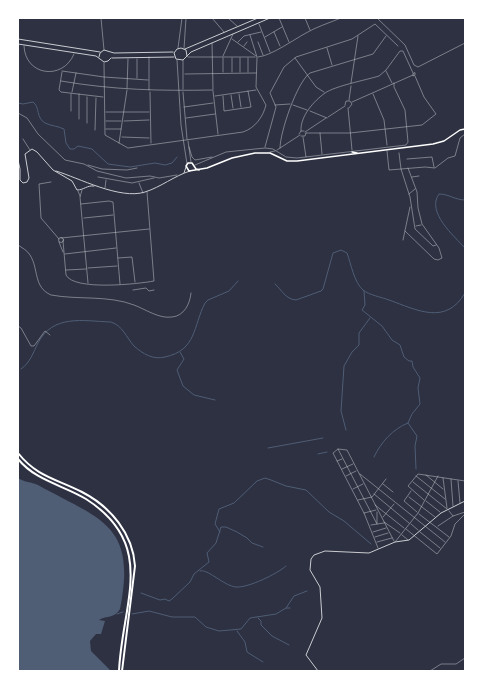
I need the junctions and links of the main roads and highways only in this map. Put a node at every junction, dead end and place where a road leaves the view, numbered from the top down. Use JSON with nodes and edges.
{"nodes":[{"id":1,"x":465,"y":129,"type":"edge"},
{"id":2,"x":194,"y":166,"type":"junction"},
{"id":3,"x":199,"y":170,"type":"junction"},
{"id":4,"x":191,"y":171,"type":"junction"},
{"id":5,"x":18,"y":452,"type":"edge"},
{"id":6,"x":18,"y":460,"type":"edge"},
{"id":7,"x":20,"y":464,"type":"dead end"},
{"id":8,"x":29,"y":472,"type":"dead end"},
{"id":9,"x":60,"y":487,"type":"junction"},
{"id":10,"x":119,"y":671,"type":"edge"},
{"id":11,"x":122,"y":671,"type":"edge"}],
"edges":[{"from":1,"to":3,"type":"main road"},
{"from":2,"to":3,"type":"main road"},
{"from":2,"to":4,"type":"main road"},
{"from":2,"to":4,"type":"main road"},
{"from":3,"to":4,"type":"main road"},
{"from":5,"to":11,"type":"highway"},
{"from":6,"to":7,"type":"highway"},
{"from":6,"to":9,"type":"highway"},
{"from":8,"to":9,"type":"highway"},
{"from":9,"to":10,"type":"highway"}]}
